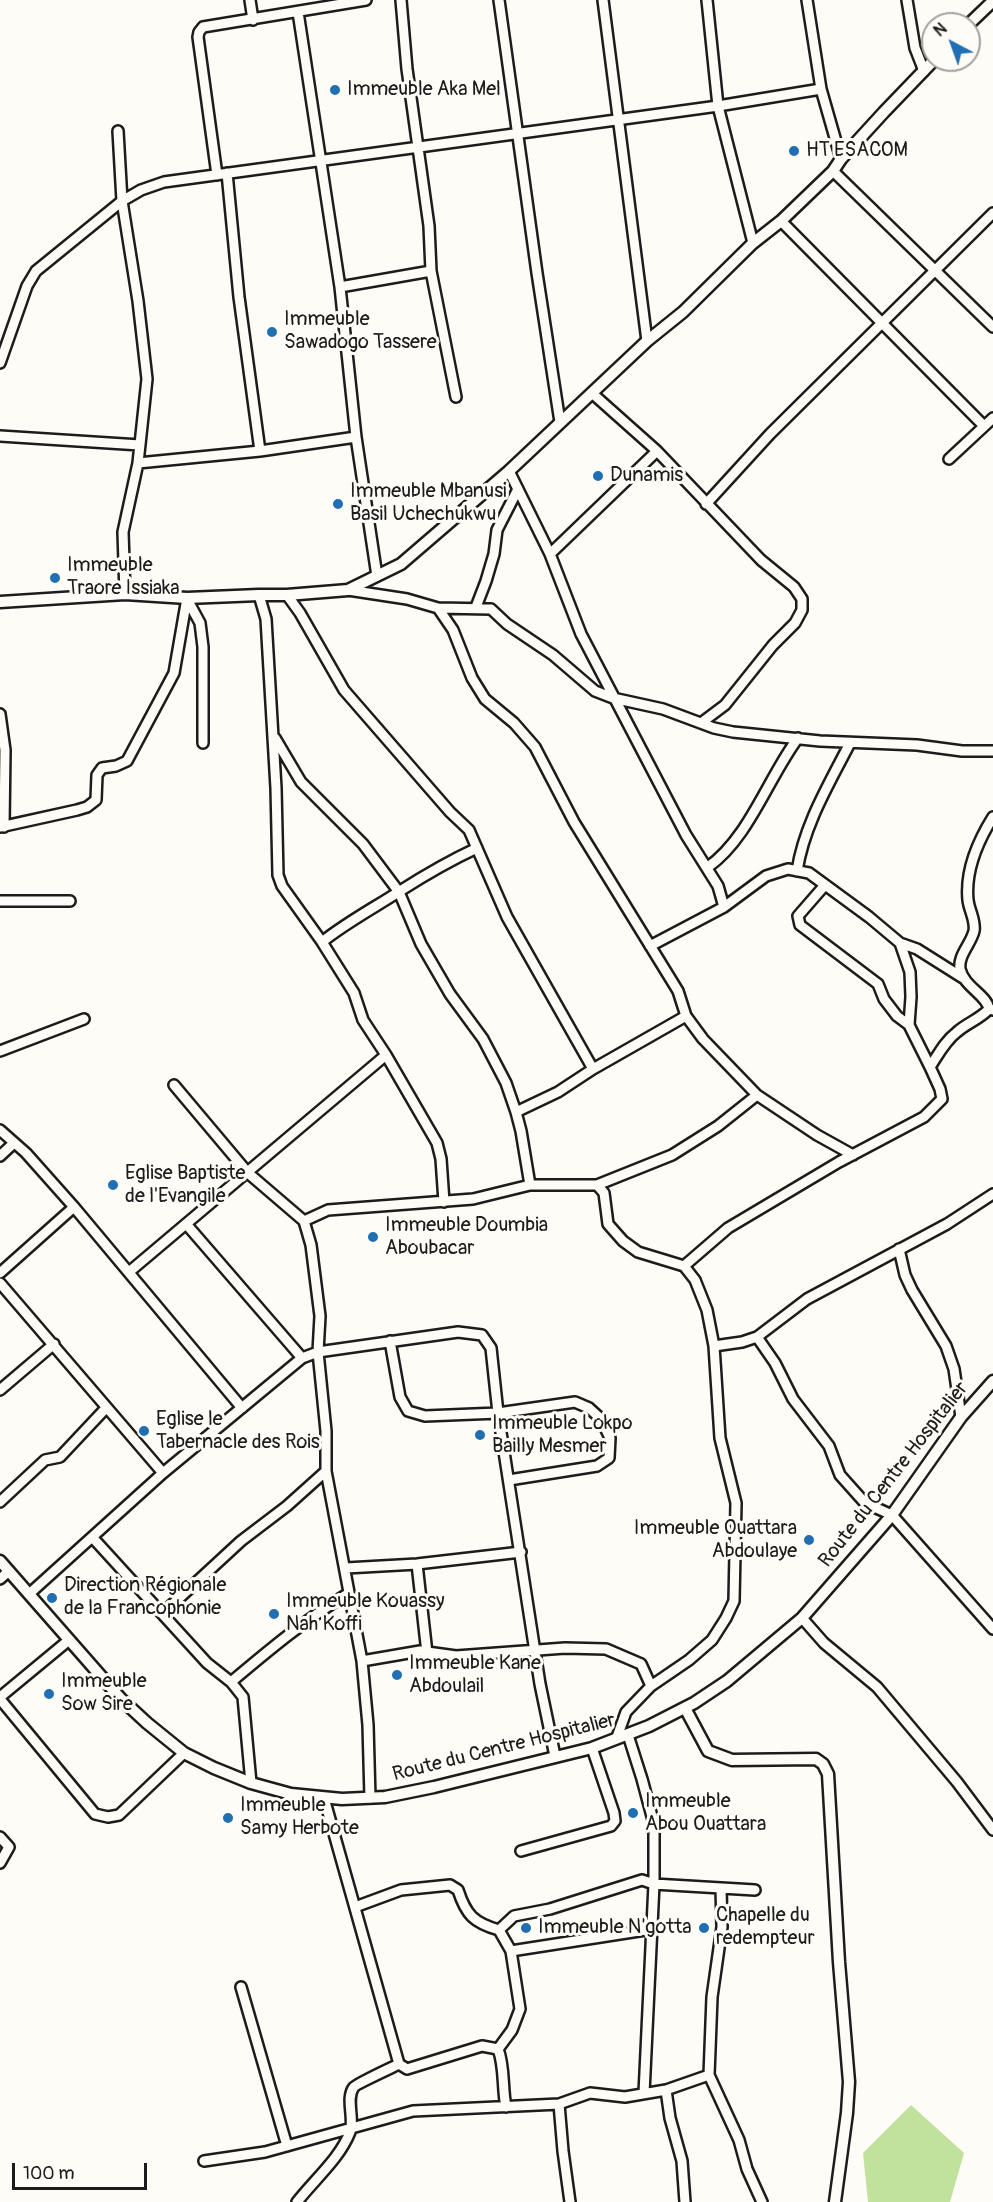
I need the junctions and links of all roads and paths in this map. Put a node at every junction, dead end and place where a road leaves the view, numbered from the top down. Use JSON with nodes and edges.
{"nodes":[{"id":1,"x":249,"y":0,"type":"edge"},
{"id":2,"x":366,"y":0,"type":"edge"},
{"id":3,"x":401,"y":0,"type":"edge"},
{"id":4,"x":499,"y":0,"type":"edge"},
{"id":5,"x":603,"y":0,"type":"edge"},
{"id":6,"x":707,"y":0,"type":"edge"},
{"id":7,"x":807,"y":0,"type":"edge"},
{"id":8,"x":907,"y":0,"type":"edge"},
{"id":9,"x":993,"y":1,"type":"edge"},
{"id":10,"x":298,"y":12,"type":"junction"},
{"id":11,"x":981,"y":12,"type":"edge"},
{"id":12,"x":253,"y":20,"type":"junction"},
{"id":13,"x":921,"y":63,"type":"edge"},
{"id":14,"x":923,"y":72,"type":"edge"},
{"id":15,"x":821,"y":89,"type":"junction"},
{"id":16,"x":718,"y":106,"type":"junction"},
{"id":17,"x":620,"y":120,"type":"junction"},
{"id":18,"x":118,"y":131,"type":"dead end"},
{"id":19,"x":518,"y":133,"type":"junction"},
{"id":20,"x":418,"y":147,"type":"junction"},
{"id":21,"x":841,"y":159,"type":"junction"},
{"id":22,"x":321,"y":160,"type":"junction"},
{"id":23,"x":832,"y":171,"type":"junction"},
{"id":24,"x":227,"y":173,"type":"junction"},
{"id":25,"x":217,"y":175,"type":"junction"},
{"id":26,"x":122,"y":201,"type":"junction"},
{"id":27,"x":993,"y":213,"type":"edge"},
{"id":28,"x":781,"y":221,"type":"junction"},
{"id":29,"x":753,"y":243,"type":"junction"},
{"id":30,"x":432,"y":271,"type":"junction"},
{"id":31,"x":935,"y":271,"type":"junction"},
{"id":32,"x":340,"y":287,"type":"junction"},
{"id":33,"x":881,"y":324,"type":"junction"},
{"id":34,"x":993,"y":327,"type":"edge"},
{"id":35,"x":647,"y":341,"type":"junction"},
{"id":36,"x":0,"y":363,"type":"edge"},
{"id":37,"x":592,"y":394,"type":"junction"},
{"id":38,"x":456,"y":397,"type":"dead end"},
{"id":39,"x":993,"y":418,"type":"edge"},
{"id":40,"x":560,"y":422,"type":"junction"},
{"id":41,"x":984,"y":426,"type":"junction"},
{"id":42,"x":0,"y":436,"type":"edge"},
{"id":43,"x":356,"y":437,"type":"junction"},
{"id":44,"x":140,"y":445,"type":"junction"},
{"id":45,"x":260,"y":451,"type":"junction"},
{"id":46,"x":657,"y":451,"type":"junction"},
{"id":47,"x":949,"y":459,"type":"dead end"},
{"id":48,"x":138,"y":463,"type":"junction"},
{"id":49,"x":509,"y":471,"type":"junction"},
{"id":50,"x":518,"y":489,"type":"junction"},
{"id":51,"x":706,"y":504,"type":"junction"},
{"id":52,"x":550,"y":554,"type":"junction"},
{"id":53,"x":377,"y":576,"type":"junction"},
{"id":54,"x":348,"y":590,"type":"junction"},
{"id":55,"x":125,"y":594,"type":"junction"},
{"id":56,"x":259,"y":595,"type":"junction"},
{"id":57,"x":287,"y":596,"type":"junction"},
{"id":58,"x":187,"y":598,"type":"junction"},
{"id":59,"x":0,"y":602,"type":"edge"},
{"id":60,"x":476,"y":607,"type":"junction"},
{"id":61,"x":438,"y":608,"type":"junction"},
{"id":62,"x":613,"y":698,"type":"junction"},
{"id":63,"x":0,"y":714,"type":"edge"},
{"id":64,"x":701,"y":723,"type":"junction"},
{"id":65,"x":273,"y":733,"type":"junction"},
{"id":66,"x":798,"y":738,"type":"junction"},
{"id":67,"x":850,"y":742,"type":"junction"},
{"id":68,"x":203,"y":743,"type":"dead end"},
{"id":69,"x":993,"y":751,"type":"edge"},
{"id":70,"x":993,"y":817,"type":"edge"},
{"id":71,"x":2,"y":827,"type":"edge"},
{"id":72,"x":477,"y":848,"type":"junction"},
{"id":73,"x":708,"y":867,"type":"junction"},
{"id":74,"x":797,"y":871,"type":"junction"},
{"id":75,"x":825,"y":885,"type":"junction"},
{"id":76,"x":399,"y":892,"type":"junction"},
{"id":77,"x":0,"y":901,"type":"edge"},
{"id":78,"x":70,"y":901,"type":"dead end"},
{"id":79,"x":724,"y":907,"type":"junction"},
{"id":80,"x":322,"y":942,"type":"junction"},
{"id":81,"x":900,"y":943,"type":"junction"},
{"id":82,"x":650,"y":946,"type":"junction"},
{"id":83,"x":963,"y":978,"type":"junction"},
{"id":84,"x":991,"y":1010,"type":"edge"},
{"id":85,"x":686,"y":1016,"type":"junction"},
{"id":86,"x":84,"y":1019,"type":"dead end"},
{"id":87,"x":909,"y":1025,"type":"junction"},
{"id":88,"x":0,"y":1051,"type":"edge"},
{"id":89,"x":386,"y":1055,"type":"junction"},
{"id":90,"x":930,"y":1067,"type":"junction"},
{"id":91,"x":593,"y":1069,"type":"junction"},
{"id":92,"x":174,"y":1085,"type":"dead end"},
{"id":93,"x":757,"y":1095,"type":"junction"},
{"id":94,"x":516,"y":1112,"type":"junction"},
{"id":95,"x":0,"y":1130,"type":"edge"},
{"id":96,"x":14,"y":1143,"type":"junction"},
{"id":97,"x":853,"y":1155,"type":"junction"},
{"id":98,"x":0,"y":1156,"type":"edge"},
{"id":99,"x":248,"y":1173,"type":"junction"},
{"id":100,"x":530,"y":1185,"type":"junction"},
{"id":101,"x":597,"y":1185,"type":"junction"},
{"id":102,"x":993,"y":1194,"type":"edge"},
{"id":103,"x":444,"y":1202,"type":"junction"},
{"id":104,"x":74,"y":1207,"type":"junction"},
{"id":105,"x":304,"y":1221,"type":"junction"},
{"id":106,"x":187,"y":1225,"type":"junction"},
{"id":107,"x":899,"y":1249,"type":"junction"},
{"id":108,"x":684,"y":1266,"type":"junction"},
{"id":109,"x":129,"y":1272,"type":"junction"},
{"id":110,"x":0,"y":1273,"type":"edge"},
{"id":111,"x":0,"y":1283,"type":"edge"},
{"id":112,"x":758,"y":1337,"type":"junction"},
{"id":113,"x":390,"y":1341,"type":"junction"},
{"id":114,"x":54,"y":1344,"type":"junction"},
{"id":115,"x":714,"y":1346,"type":"junction"},
{"id":116,"x":318,"y":1352,"type":"junction"},
{"id":117,"x":302,"y":1358,"type":"junction"},
{"id":118,"x":993,"y":1381,"type":"edge"},
{"id":119,"x":0,"y":1390,"type":"edge"},
{"id":120,"x":106,"y":1408,"type":"junction"},
{"id":121,"x":242,"y":1408,"type":"junction"},
{"id":122,"x":498,"y":1413,"type":"junction"},
{"id":123,"x":961,"y":1417,"type":"junction"},
{"id":124,"x":326,"y":1472,"type":"junction"},
{"id":125,"x":163,"y":1473,"type":"junction"},
{"id":126,"x":509,"y":1480,"type":"junction"},
{"id":127,"x":0,"y":1502,"type":"edge"},
{"id":128,"x":892,"y":1515,"type":"junction"},
{"id":129,"x":93,"y":1538,"type":"junction"},
{"id":130,"x":521,"y":1552,"type":"junction"},
{"id":131,"x":0,"y":1561,"type":"edge"},
{"id":132,"x":417,"y":1564,"type":"junction"},
{"id":133,"x":346,"y":1568,"type":"junction"},
{"id":134,"x":9,"y":1571,"type":"junction"},
{"id":135,"x":0,"y":1579,"type":"edge"},
{"id":136,"x":349,"y":1593,"type":"junction"},
{"id":137,"x":29,"y":1594,"type":"junction"},
{"id":138,"x":163,"y":1613,"type":"junction"},
{"id":139,"x":801,"y":1618,"type":"junction"},
{"id":140,"x":993,"y":1629,"type":"edge"},
{"id":141,"x":69,"y":1640,"type":"junction"},
{"id":142,"x":536,"y":1650,"type":"junction"},
{"id":143,"x":427,"y":1653,"type":"junction"},
{"id":144,"x":362,"y":1661,"type":"junction"},
{"id":145,"x":231,"y":1682,"type":"junction"},
{"id":146,"x":651,"y":1686,"type":"junction"},
{"id":147,"x":0,"y":1698,"type":"edge"},
{"id":148,"x":685,"y":1707,"type":"junction"},
{"id":149,"x":622,"y":1736,"type":"junction"},
{"id":150,"x":592,"y":1748,"type":"junction"},
{"id":151,"x":184,"y":1753,"type":"junction"},
{"id":152,"x":555,"y":1756,"type":"junction"},
{"id":153,"x":251,"y":1783,"type":"junction"},
{"id":154,"x":324,"y":1798,"type":"junction"},
{"id":155,"x":370,"y":1798,"type":"junction"},
{"id":156,"x":993,"y":1830,"type":"edge"},
{"id":157,"x":0,"y":1837,"type":"edge"},
{"id":158,"x":521,"y":1851,"type":"dead end"},
{"id":159,"x":0,"y":1863,"type":"edge"},
{"id":160,"x":654,"y":1884,"type":"junction"},
{"id":161,"x":721,"y":1888,"type":"junction"},
{"id":162,"x":755,"y":1890,"type":"dead end"},
{"id":163,"x":355,"y":1907,"type":"junction"},
{"id":164,"x":652,"y":1929,"type":"junction"},
{"id":165,"x":499,"y":1930,"type":"junction"},
{"id":166,"x":511,"y":1951,"type":"junction"},
{"id":167,"x":241,"y":1987,"type":"dead end"},
{"id":168,"x":498,"y":2049,"type":"junction"},
{"id":169,"x":399,"y":2064,"type":"junction"},
{"id":170,"x":709,"y":2075,"type":"junction"},
{"id":171,"x":666,"y":2090,"type":"junction"},
{"id":172,"x":644,"y":2093,"type":"junction"},
{"id":173,"x":559,"y":2104,"type":"junction"},
{"id":174,"x":506,"y":2107,"type":"junction"},
{"id":175,"x":351,"y":2129,"type":"junction"},
{"id":176,"x":287,"y":2146,"type":"junction"},
{"id":177,"x":204,"y":2161,"type":"dead end"},
{"id":178,"x":297,"y":2202,"type":"edge"},
{"id":179,"x":570,"y":2202,"type":"edge"},
{"id":180,"x":685,"y":2202,"type":"edge"},
{"id":181,"x":762,"y":2202,"type":"edge"},
{"id":182,"x":835,"y":2202,"type":"edge"}],
"edges":[{"from":1,"to":12,"type":"street"},
{"from":2,"to":10,"type":"street"},
{"from":3,"to":20,"type":"street"},
{"from":4,"to":19,"type":"street"},
{"from":5,"to":17,"type":"street"},
{"from":6,"to":16,"type":"street"},
{"from":7,"to":15,"type":"street"},
{"from":8,"to":13,"type":"street"},
{"from":9,"to":11,"type":"street"},
{"from":10,"to":12,"type":"street"},
{"from":10,"to":22,"type":"street"},
{"from":12,"to":25,"type":"street"},
{"from":14,"to":21,"type":"street"},
{"from":15,"to":16,"type":"street"},
{"from":15,"to":21,"type":"street"},
{"from":16,"to":17,"type":"street"},
{"from":16,"to":29,"type":"street"},
{"from":17,"to":19,"type":"street"},
{"from":17,"to":35,"type":"street"},
{"from":18,"to":26,"type":"street"},
{"from":19,"to":20,"type":"street"},
{"from":19,"to":40,"type":"street"},
{"from":20,"to":22,"type":"street"},
{"from":20,"to":30,"type":"street"},
{"from":21,"to":23,"type":"street"},
{"from":22,"to":24,"type":"street"},
{"from":22,"to":32,"type":"street"},
{"from":23,"to":28,"type":"street"},
{"from":23,"to":31,"type":"street"},
{"from":24,"to":25,"type":"street"},
{"from":24,"to":45,"type":"street"},
{"from":25,"to":26,"type":"street"},
{"from":26,"to":36,"type":"street"},
{"from":26,"to":44,"type":"street"},
{"from":27,"to":31,"type":"street"},
{"from":28,"to":29,"type":"street"},
{"from":28,"to":33,"type":"street"},
{"from":29,"to":35,"type":"street"},
{"from":30,"to":32,"type":"street"},
{"from":30,"to":38,"type":"street"},
{"from":31,"to":33,"type":"street"},
{"from":31,"to":34,"type":"street"},
{"from":32,"to":43,"type":"street"},
{"from":33,"to":41,"type":"street"},
{"from":33,"to":51,"type":"street"},
{"from":35,"to":37,"type":"street"},
{"from":37,"to":40,"type":"street"},
{"from":37,"to":46,"type":"street"},
{"from":39,"to":41,"type":"street"},
{"from":40,"to":49,"type":"street"},
{"from":41,"to":47,"type":"street"},
{"from":42,"to":44,"type":"street"},
{"from":43,"to":45,"type":"street"},
{"from":43,"to":53,"type":"street"},
{"from":44,"to":48,"type":"street"},
{"from":45,"to":48,"type":"street"},
{"from":46,"to":51,"type":"street"},
{"from":46,"to":52,"type":"street"},
{"from":48,"to":55,"type":"street"},
{"from":49,"to":50,"type":"street"},
{"from":49,"to":53,"type":"street"},
{"from":50,"to":52,"type":"street"},
{"from":50,"to":60,"type":"street"},
{"from":51,"to":64,"type":"street"},
{"from":52,"to":62,"type":"street"},
{"from":53,"to":54,"type":"street"},
{"from":54,"to":57,"type":"street"},
{"from":54,"to":61,"type":"street"},
{"from":55,"to":58,"type":"street"},
{"from":55,"to":59,"type":"street"},
{"from":56,"to":57,"type":"street"},
{"from":56,"to":58,"type":"street"},
{"from":56,"to":65,"type":"street"},
{"from":57,"to":72,"type":"street"},
{"from":58,"to":68,"type":"street"},
{"from":58,"to":71,"type":"street"},
{"from":60,"to":61,"type":"street"},
{"from":60,"to":62,"type":"street"},
{"from":61,"to":82,"type":"street"},
{"from":62,"to":64,"type":"street"},
{"from":62,"to":73,"type":"street"},
{"from":63,"to":71,"type":"street"},
{"from":64,"to":66,"type":"street"},
{"from":65,"to":76,"type":"street"},
{"from":65,"to":80,"type":"street"},
{"from":66,"to":67,"type":"street"},
{"from":66,"to":73,"type":"street"},
{"from":67,"to":69,"type":"street"},
{"from":67,"to":74,"type":"street"},
{"from":70,"to":83,"type":"street"},
{"from":72,"to":76,"type":"street"},
{"from":72,"to":91,"type":"street"},
{"from":73,"to":79,"type":"street"},
{"from":74,"to":75,"type":"street"},
{"from":74,"to":79,"type":"street"},
{"from":75,"to":81,"type":"street"},
{"from":75,"to":87,"type":"street"},
{"from":76,"to":80,"type":"street"},
{"from":76,"to":94,"type":"street"},
{"from":77,"to":78,"type":"street"},
{"from":79,"to":82,"type":"street"},
{"from":80,"to":89,"type":"street"},
{"from":81,"to":83,"type":"street"},
{"from":81,"to":87,"type":"street"},
{"from":82,"to":85,"type":"street"},
{"from":83,"to":84,"type":"street"},
{"from":84,"to":90,"type":"street"},
{"from":85,"to":91,"type":"street"},
{"from":85,"to":93,"type":"street"},
{"from":86,"to":88,"type":"street"},
{"from":87,"to":90,"type":"street"},
{"from":89,"to":99,"type":"street"},
{"from":89,"to":103,"type":"street"},
{"from":90,"to":97,"type":"street"},
{"from":91,"to":94,"type":"street"},
{"from":92,"to":99,"type":"street"},
{"from":93,"to":97,"type":"street"},
{"from":93,"to":101,"type":"street"},
{"from":94,"to":100,"type":"street"},
{"from":95,"to":96,"type":"street"},
{"from":96,"to":98,"type":"street"},
{"from":96,"to":104,"type":"street"},
{"from":97,"to":108,"type":"street"},
{"from":99,"to":105,"type":"street"},
{"from":99,"to":106,"type":"street"},
{"from":100,"to":101,"type":"street"},
{"from":100,"to":103,"type":"street"},
{"from":101,"to":108,"type":"street"},
{"from":102,"to":107,"type":"street"},
{"from":103,"to":105,"type":"street"},
{"from":104,"to":109,"type":"street"},
{"from":104,"to":110,"type":"street"},
{"from":105,"to":116,"type":"street"},
{"from":106,"to":109,"type":"street"},
{"from":106,"to":117,"type":"street"},
{"from":107,"to":112,"type":"street"},
{"from":107,"to":123,"type":"street"},
{"from":108,"to":115,"type":"street"},
{"from":109,"to":121,"type":"street"},
{"from":111,"to":114,"type":"street"},
{"from":112,"to":115,"type":"street"},
{"from":112,"to":128,"type":"street"},
{"from":113,"to":116,"type":"street"},
{"from":113,"to":122,"type":"street"},
{"from":113,"to":122,"type":"street"},
{"from":114,"to":119,"type":"street"},
{"from":114,"to":120,"type":"street"},
{"from":115,"to":146,"type":"street"},
{"from":116,"to":117,"type":"street"},
{"from":116,"to":124,"type":"street"},
{"from":117,"to":121,"type":"street"},
{"from":118,"to":123,"type":"street","name":"Route du Centre Hospitalier"},
{"from":120,"to":125,"type":"street"},
{"from":120,"to":127,"type":"street"},
{"from":121,"to":125,"type":"street"},
{"from":122,"to":126,"type":"street"},
{"from":122,"to":126,"type":"street"},
{"from":123,"to":128,"type":"street","name":"Route du Centre Hospitalier"},
{"from":124,"to":133,"type":"street"},
{"from":124,"to":138,"type":"street"},
{"from":125,"to":129,"type":"street"},
{"from":126,"to":130,"type":"street"},
{"from":128,"to":139,"type":"street","name":"Route du Centre Hospitalier"},
{"from":128,"to":140,"type":"street"},
{"from":129,"to":137,"type":"street"},
{"from":129,"to":138,"type":"street"},
{"from":130,"to":132,"type":"street"},
{"from":130,"to":142,"type":"street"},
{"from":131,"to":134,"type":"street","name":"Route du Centre Hospitalier"},
{"from":132,"to":133,"type":"street"},
{"from":132,"to":143,"type":"street"},
{"from":133,"to":136,"type":"street"},
{"from":134,"to":135,"type":"street"},
{"from":134,"to":137,"type":"street","name":"Route du Centre Hospitalier"},
{"from":136,"to":144,"type":"street"},
{"from":136,"to":145,"type":"street"},
{"from":137,"to":141,"type":"street","name":"Route du Centre Hospitalier"},
{"from":138,"to":145,"type":"street"},
{"from":139,"to":148,"type":"street","name":"Route du Centre Hospitalier"},
{"from":139,"to":156,"type":"street"},
{"from":141,"to":147,"type":"street"},
{"from":141,"to":151,"type":"street","name":"Route du Centre Hospitalier"},
{"from":142,"to":143,"type":"street"},
{"from":142,"to":146,"type":"street"},
{"from":142,"to":152,"type":"street"},
{"from":143,"to":144,"type":"street"},
{"from":144,"to":155,"type":"street"},
{"from":145,"to":153,"type":"street"},
{"from":146,"to":149,"type":"street"},
{"from":147,"to":151,"type":"street"},
{"from":148,"to":149,"type":"street","name":"Route du Centre Hospitalier"},
{"from":148,"to":182,"type":"street"},
{"from":149,"to":150,"type":"street","name":"Route du Centre Hospitalier"},
{"from":149,"to":160,"type":"street"},
{"from":150,"to":152,"type":"street","name":"Route du Centre Hospitalier"},
{"from":150,"to":158,"type":"street"},
{"from":151,"to":153,"type":"street","name":"Route du Centre Hospitalier"},
{"from":152,"to":155,"type":"street","name":"Route du Centre Hospitalier"},
{"from":153,"to":154,"type":"street","name":"Route du Centre Hospitalier"},
{"from":154,"to":155,"type":"street","name":"Route du Centre Hospitalier"},
{"from":154,"to":163,"type":"street"},
{"from":157,"to":159,"type":"street"},
{"from":160,"to":161,"type":"street"},
{"from":160,"to":164,"type":"street"},
{"from":160,"to":165,"type":"street"},
{"from":161,"to":162,"type":"street"},
{"from":161,"to":170,"type":"street"},
{"from":163,"to":165,"type":"street"},
{"from":163,"to":169,"type":"street"},
{"from":164,"to":166,"type":"street"},
{"from":164,"to":172,"type":"street"},
{"from":165,"to":166,"type":"street"},
{"from":166,"to":168,"type":"street"},
{"from":167,"to":176,"type":"street"},
{"from":168,"to":169,"type":"street"},
{"from":168,"to":174,"type":"street"},
{"from":169,"to":175,"type":"street"},
{"from":170,"to":171,"type":"street"},
{"from":170,"to":181,"type":"street"},
{"from":171,"to":172,"type":"street"},
{"from":171,"to":180,"type":"street"},
{"from":172,"to":173,"type":"street"},
{"from":173,"to":174,"type":"street"},
{"from":173,"to":179,"type":"street"},
{"from":174,"to":175,"type":"street"},
{"from":175,"to":176,"type":"street"},
{"from":175,"to":178,"type":"street"},
{"from":176,"to":177,"type":"street"}]}
